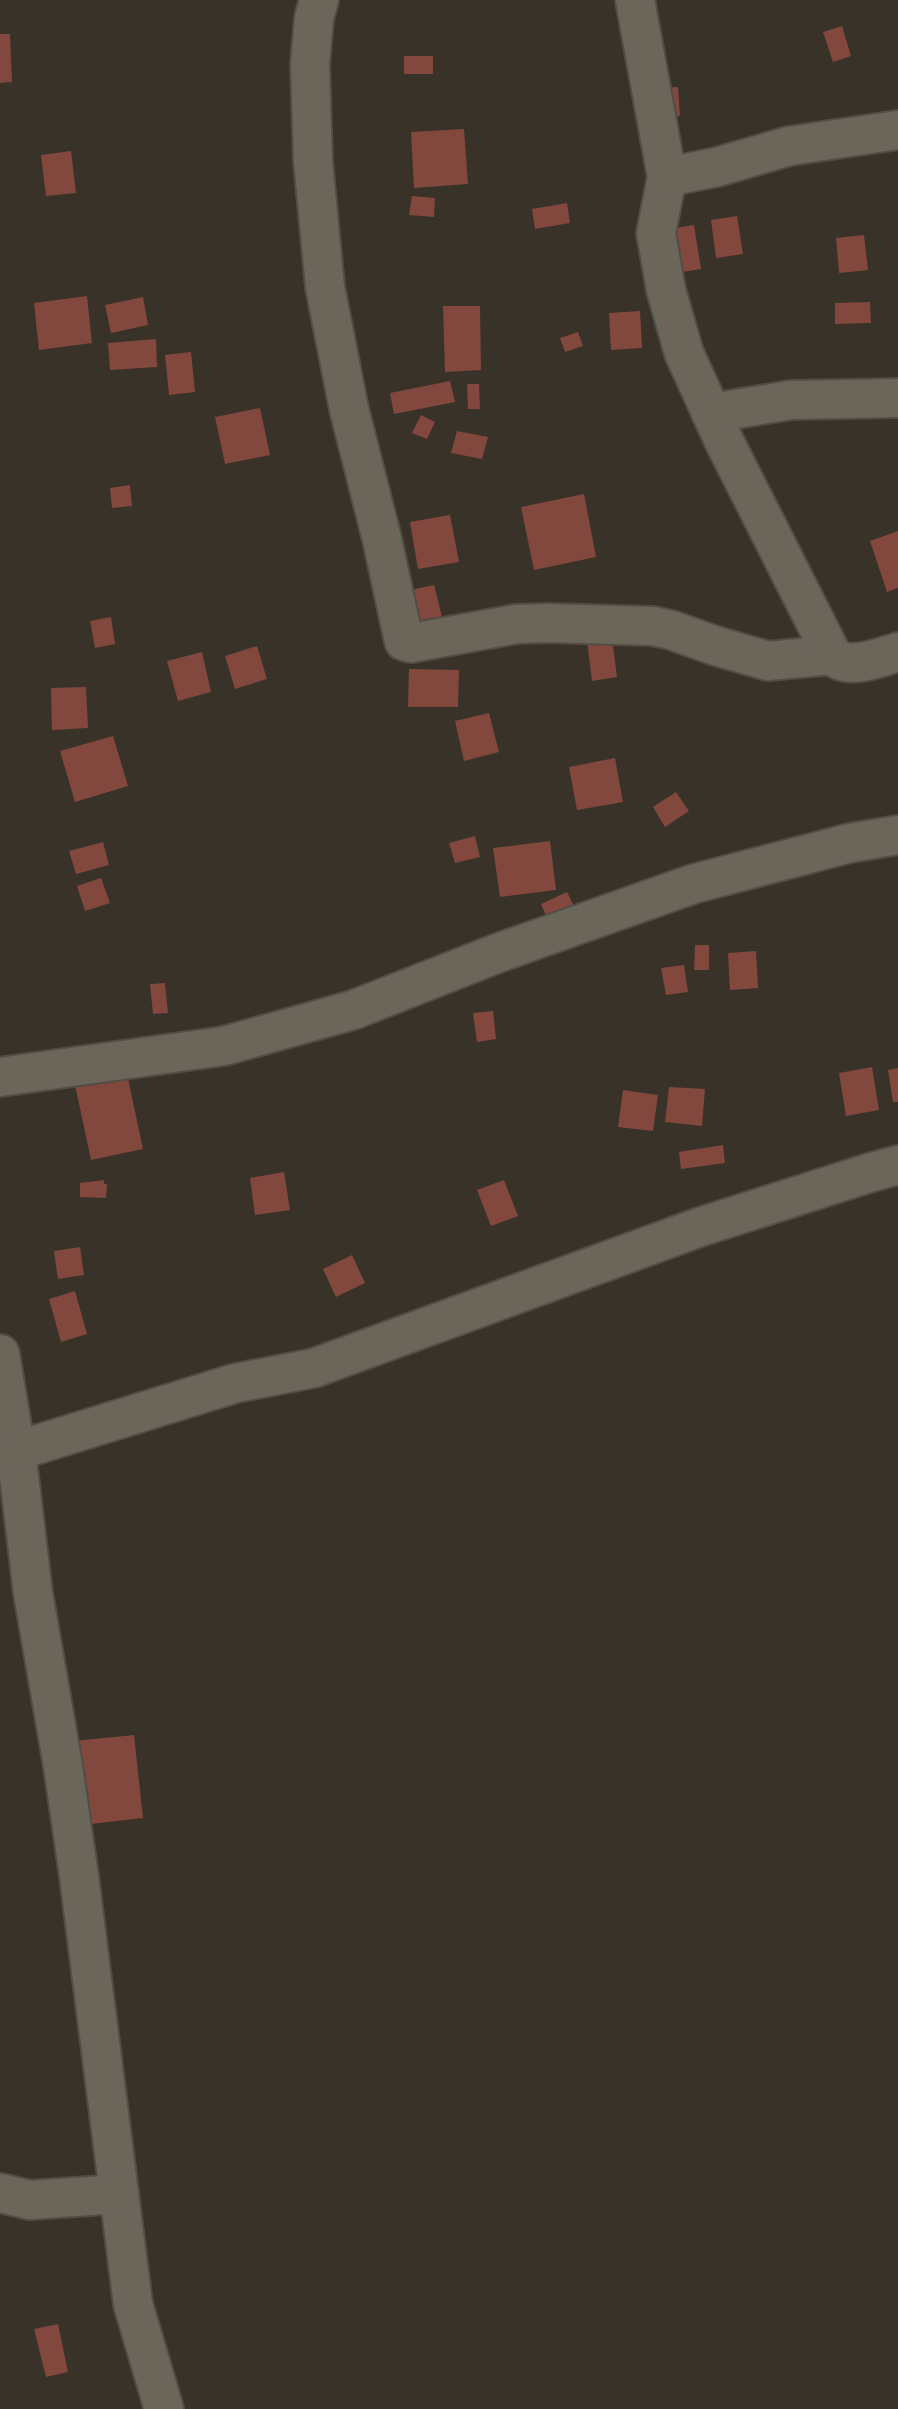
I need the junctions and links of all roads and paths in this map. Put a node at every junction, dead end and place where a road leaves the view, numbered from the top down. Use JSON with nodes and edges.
{"nodes":[{"id":1,"x":319,"y":0,"type":"edge"},
{"id":2,"x":635,"y":0,"type":"edge"},
{"id":3,"x":898,"y":130,"type":"edge"},
{"id":4,"x":667,"y":177,"type":"junction"},
{"id":5,"x":898,"y":398,"type":"edge"},
{"id":6,"x":711,"y":414,"type":"junction"},
{"id":7,"x":898,"y":652,"type":"edge"},
{"id":8,"x":832,"y":655,"type":"junction"},
{"id":9,"x":898,"y":835,"type":"edge"},
{"id":10,"x":0,"y":1077,"type":"edge"},
{"id":11,"x":898,"y":1166,"type":"edge"},
{"id":12,"x":0,"y":1354,"type":"edge"},
{"id":13,"x":16,"y":1451,"type":"junction"},
{"id":14,"x":0,"y":2193,"type":"edge"},
{"id":15,"x":118,"y":2194,"type":"junction"},
{"id":16,"x":163,"y":2409,"type":"edge"}],
"edges":[{"from":1,"to":8,"type":"street"},
{"from":2,"to":4,"type":"street"},
{"from":3,"to":4,"type":"street"},
{"from":4,"to":6,"type":"street"},
{"from":5,"to":6,"type":"street"},
{"from":6,"to":8,"type":"street"},
{"from":7,"to":8,"type":"street"},
{"from":9,"to":10,"type":"street"},
{"from":11,"to":13,"type":"street"},
{"from":12,"to":13,"type":"street"},
{"from":13,"to":15,"type":"street"},
{"from":14,"to":15,"type":"street"},
{"from":15,"to":16,"type":"street"}]}
